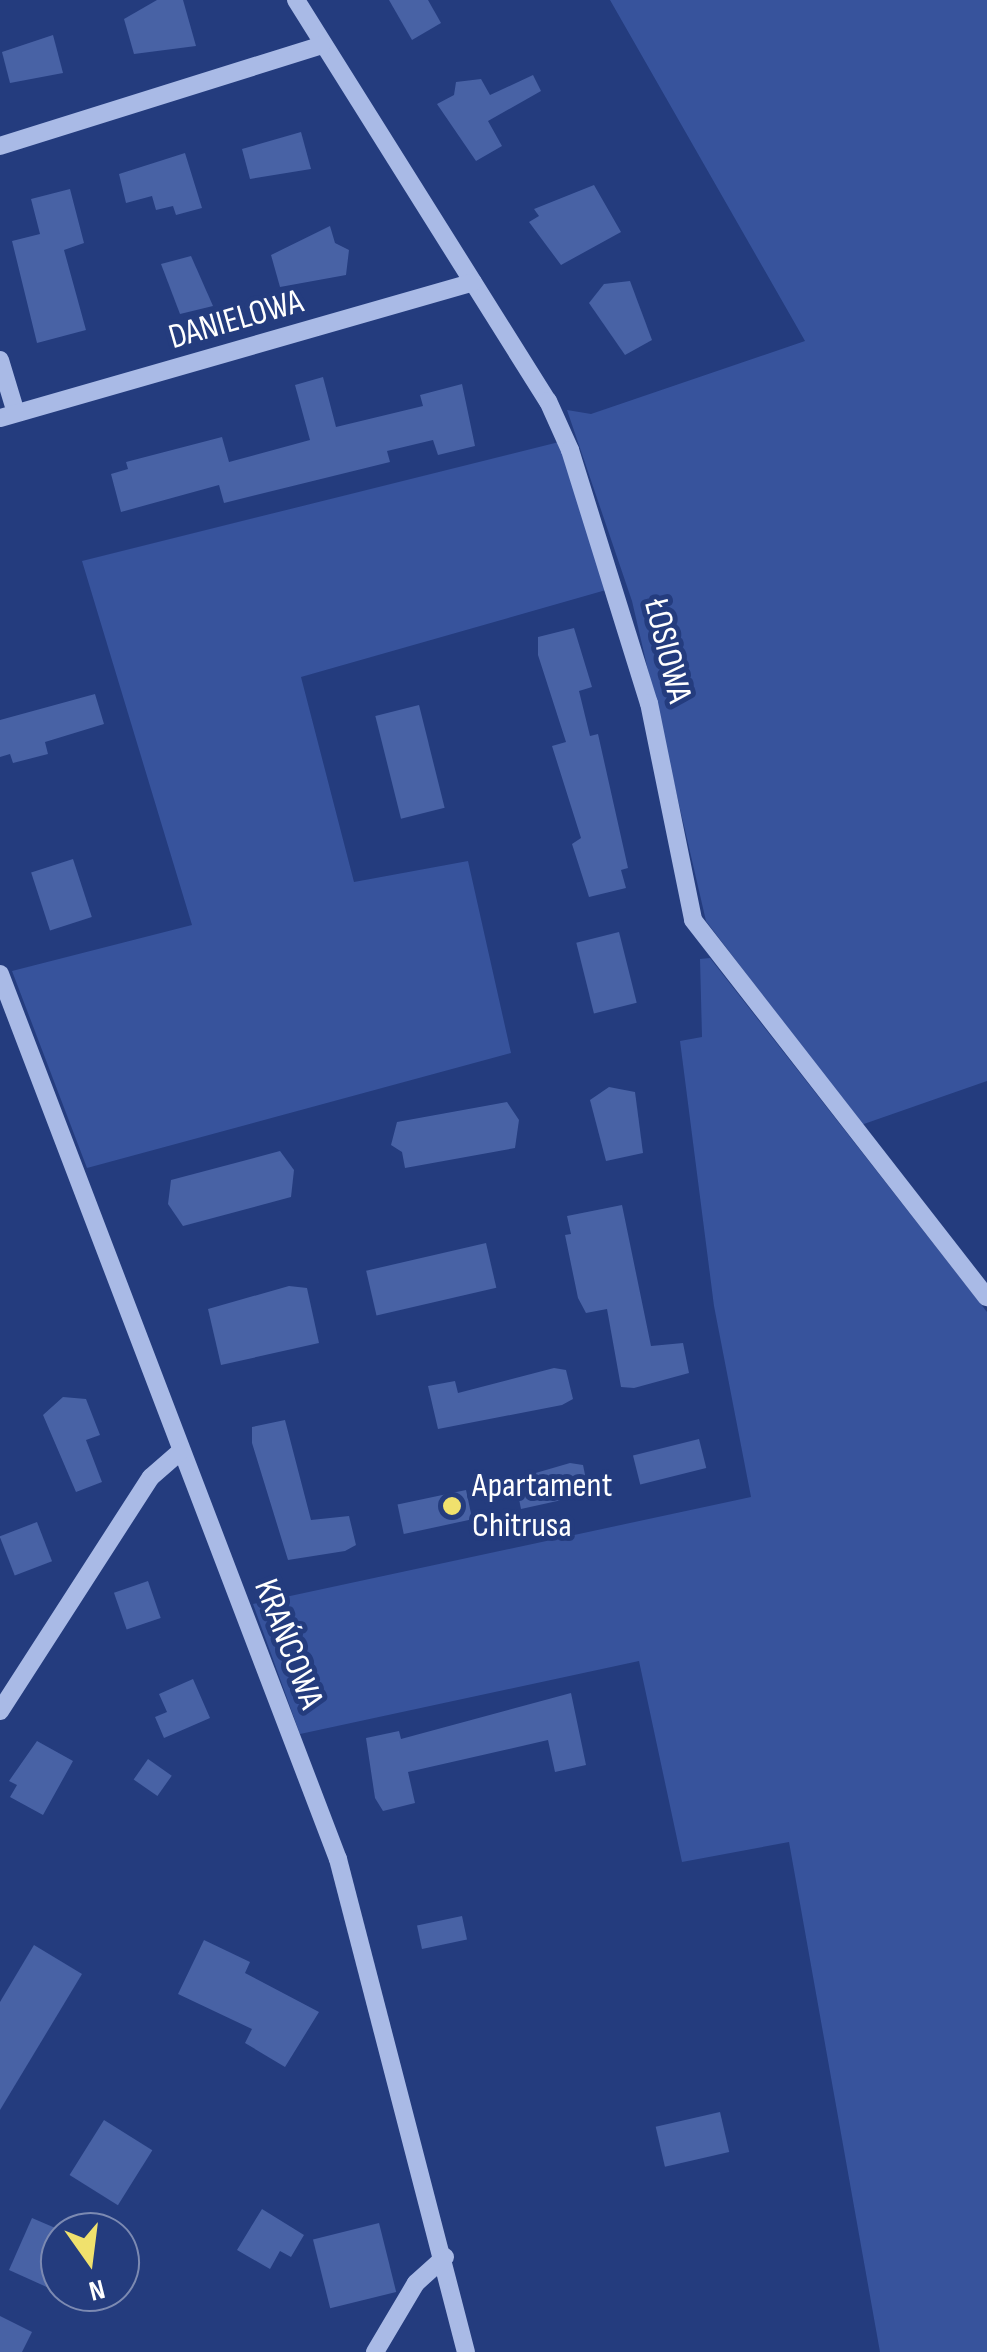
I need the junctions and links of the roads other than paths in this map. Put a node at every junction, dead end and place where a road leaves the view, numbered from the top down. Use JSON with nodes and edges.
{"nodes":[{"id":1,"x":296,"y":0,"type":"edge"},
{"id":2,"x":322,"y":45,"type":"junction"},
{"id":3,"x":0,"y":146,"type":"edge"},
{"id":4,"x":473,"y":282,"type":"junction"},
{"id":5,"x":0,"y":360,"type":"edge"},
{"id":6,"x":8,"y":416,"type":"edge"},
{"id":7,"x":0,"y":974,"type":"edge"},
{"id":8,"x":987,"y":1297,"type":"edge"},
{"id":9,"x":180,"y":1452,"type":"junction"},
{"id":10,"x":0,"y":1711,"type":"edge"},
{"id":11,"x":444,"y":2256,"type":"junction"},
{"id":12,"x":375,"y":2352,"type":"edge"},
{"id":13,"x":466,"y":2352,"type":"edge"}],
"edges":[{"from":1,"to":2,"type":"street","name":"ŁOSIOWA"},
{"from":2,"to":3,"type":"street"},
{"from":2,"to":4,"type":"street","name":"ŁOSIOWA"},
{"from":4,"to":6,"type":"street","name":"DANIELOWA"},
{"from":4,"to":8,"type":"street","name":"ŁOSIOWA"},
{"from":5,"to":6,"type":"street","name":"DANIELOWA"},
{"from":7,"to":9,"type":"street","name":"KRAŃCOWA"},
{"from":9,"to":10,"type":"street"},
{"from":9,"to":11,"type":"street","name":"KRAŃCOWA"},
{"from":11,"to":12,"type":"street"},
{"from":11,"to":13,"type":"street","name":"KRAŃCOWA"}]}
